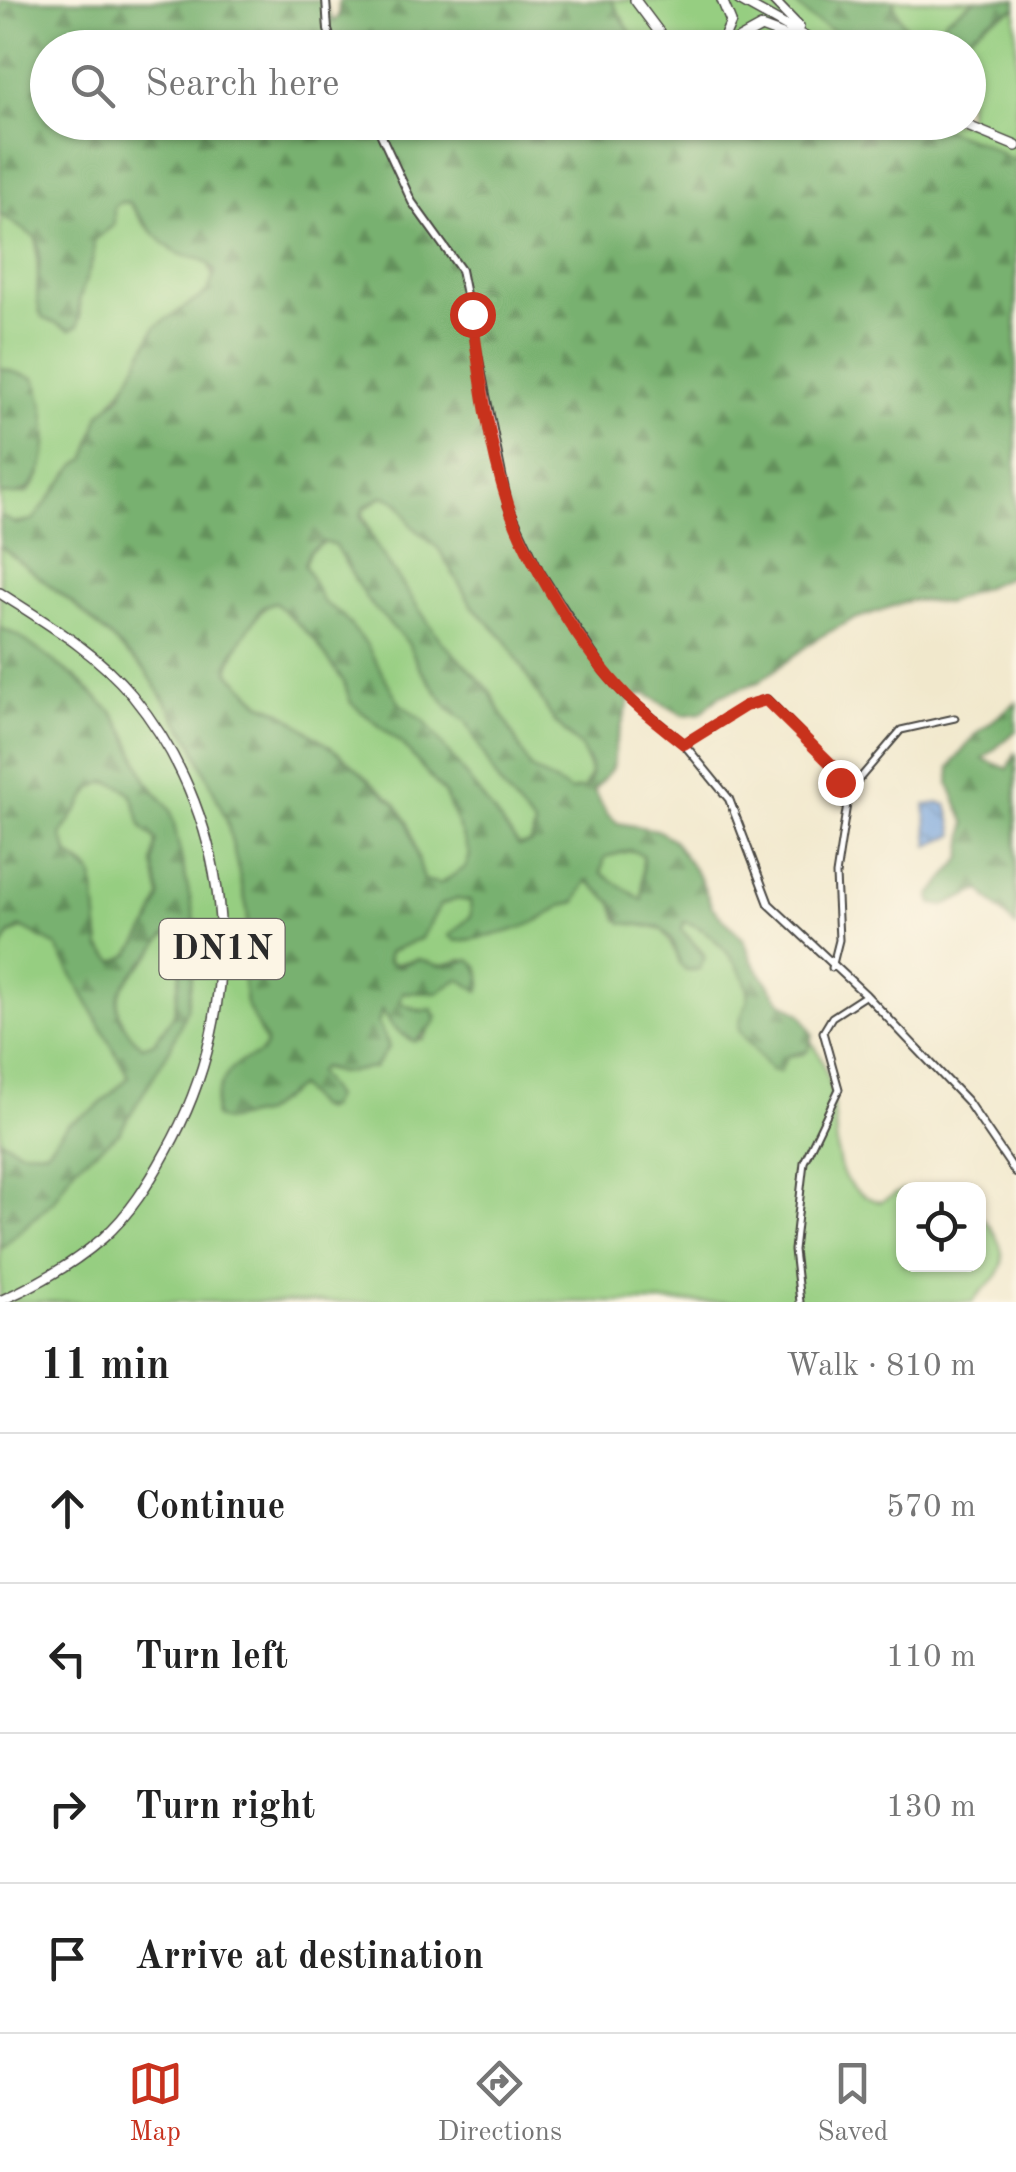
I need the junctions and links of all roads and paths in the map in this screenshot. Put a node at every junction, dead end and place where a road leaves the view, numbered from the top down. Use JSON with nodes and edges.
{"nodes":[{"id":1,"x":326,"y":0,"type":"edge"},
{"id":2,"x":636,"y":0,"type":"edge"},
{"id":3,"x":722,"y":0,"type":"edge"},
{"id":4,"x":740,"y":0,"type":"edge"},
{"id":5,"x":773,"y":0,"type":"edge"},
{"id":6,"x":328,"y":30,"type":"edge"},
{"id":7,"x":658,"y":30,"type":"edge"},
{"id":8,"x":728,"y":30,"type":"edge"},
{"id":9,"x":795,"y":30,"type":"edge"},
{"id":10,"x":802,"y":30,"type":"edge"},
{"id":11,"x":986,"y":134,"type":"edge"},
{"id":12,"x":383,"y":140,"type":"edge"},
{"id":13,"x":1016,"y":146,"type":"edge"},
{"id":14,"x":0,"y":593,"type":"edge"},
{"id":15,"x":955,"y":718,"type":"dead end"},
{"id":16,"x":684,"y":744,"type":"junction"},
{"id":17,"x":849,"y":791,"type":"junction"},
{"id":18,"x":832,"y":968,"type":"junction"},
{"id":19,"x":866,"y":996,"type":"junction"},
{"id":20,"x":1016,"y":1173,"type":"edge"},
{"id":21,"x":0,"y":1301,"type":"edge"},
{"id":22,"x":800,"y":1302,"type":"edge"}],
"edges":[{"from":1,"to":6,"type":"main road"},
{"from":2,"to":7,"type":"highway"},
{"from":3,"to":8,"type":"highway"},
{"from":4,"to":9,"type":"highway"},
{"from":5,"to":10,"type":"highway"},
{"from":11,"to":13,"type":"highway"},
{"from":12,"to":16,"type":"main road"},
{"from":14,"to":21,"type":"highway","number":"DN1N"},
{"from":15,"to":17,"type":"street"},
{"from":16,"to":17,"type":"street"},
{"from":16,"to":18,"type":"main road"},
{"from":17,"to":18,"type":"street"},
{"from":18,"to":19,"type":"main road"},
{"from":19,"to":20,"type":"main road"},
{"from":19,"to":22,"type":"street"}]}
